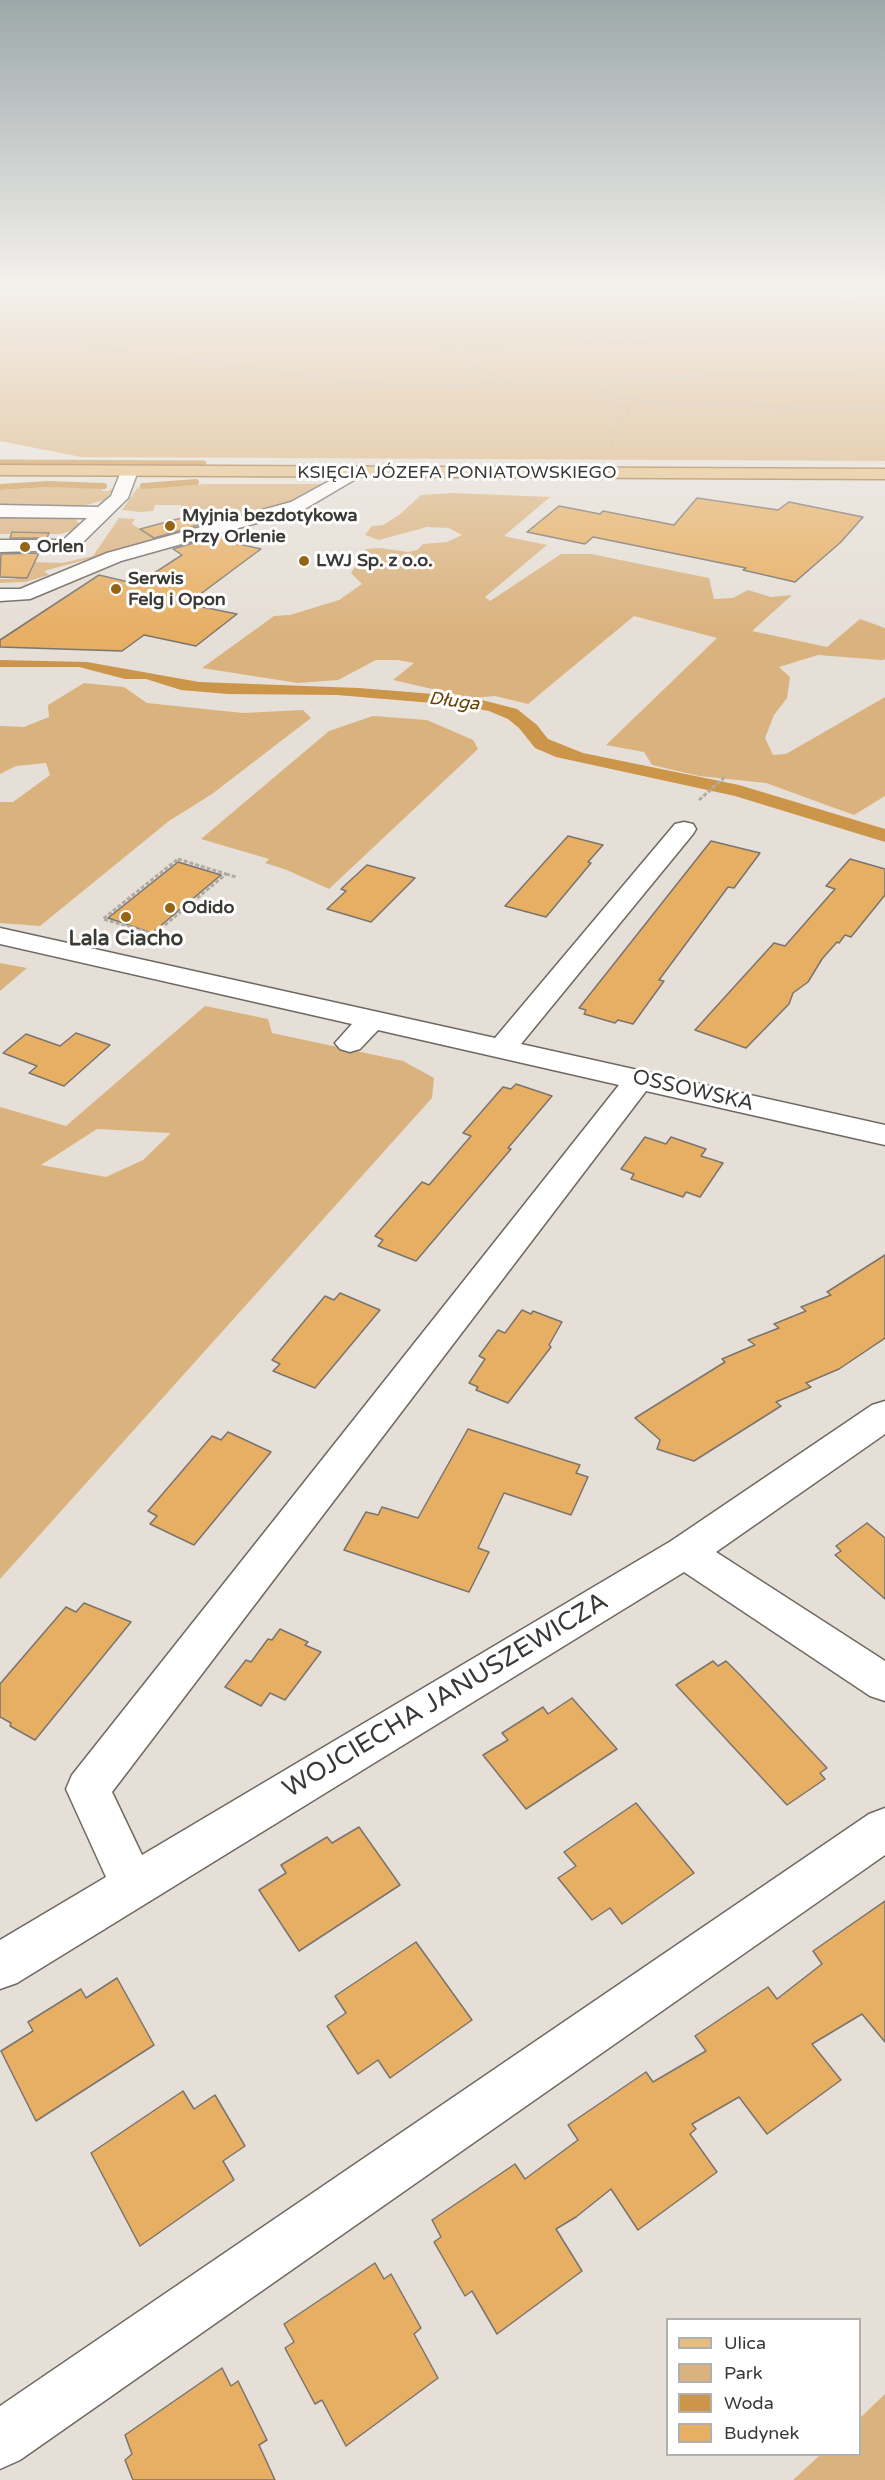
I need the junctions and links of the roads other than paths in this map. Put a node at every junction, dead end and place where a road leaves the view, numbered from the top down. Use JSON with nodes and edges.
{"nodes":[{"id":1,"x":0,"y":471,"type":"edge"},
{"id":2,"x":129,"y":471,"type":"junction"},
{"id":3,"x":353,"y":472,"type":"junction"},
{"id":4,"x":885,"y":474,"type":"edge"},
{"id":5,"x":0,"y":511,"type":"edge"},
{"id":6,"x":103,"y":513,"type":"junction"},
{"id":7,"x":0,"y":546,"type":"edge"},
{"id":8,"x":0,"y":595,"type":"edge"},
{"id":9,"x":684,"y":829,"type":"dead end"},
{"id":10,"x":0,"y":936,"type":"edge"},
{"id":11,"x":30,"y":942,"type":"junction"},
{"id":12,"x":10,"y":963,"type":"dead end"},
{"id":13,"x":372,"y":1019,"type":"junction"},
{"id":14,"x":350,"y":1043,"type":"dead end"},
{"id":15,"x":502,"y":1048,"type":"junction"},
{"id":16,"x":639,"y":1079,"type":"junction"},
{"id":17,"x":885,"y":1135,"type":"edge"},
{"id":18,"x":885,"y":1415,"type":"edge"},
{"id":19,"x":685,"y":1552,"type":"junction"},
{"id":20,"x":885,"y":1683,"type":"edge"},
{"id":21,"x":885,"y":1830,"type":"edge"},
{"id":22,"x":132,"y":1884,"type":"junction"},
{"id":23,"x":0,"y":1966,"type":"edge"},
{"id":24,"x":0,"y":2440,"type":"edge"}],
"edges":[{"from":1,"to":2,"type":"main road","name":"KSIĘCIA JÓZEFA PONIATOWSKIEGO"},
{"from":2,"to":3,"type":"main road","name":"KSIĘCIA JÓZEFA PONIATOWSKIEGO"},
{"from":2,"to":6,"type":"street"},
{"from":3,"to":4,"type":"main road","name":"KSIĘCIA JÓZEFA PONIATOWSKIEGO"},
{"from":3,"to":8,"type":"street"},
{"from":5,"to":6,"type":"street"},
{"from":6,"to":7,"type":"street"},
{"from":9,"to":15,"type":"street"},
{"from":10,"to":11,"type":"street","name":"OSSOWSKA"},
{"from":11,"to":12,"type":"street"},
{"from":11,"to":13,"type":"street","name":"OSSOWSKA"},
{"from":13,"to":14,"type":"street"},
{"from":13,"to":15,"type":"street","name":"OSSOWSKA"},
{"from":15,"to":16,"type":"street","name":"OSSOWSKA"},
{"from":16,"to":17,"type":"street","name":"OSSOWSKA"},
{"from":16,"to":22,"type":"street"},
{"from":18,"to":19,"type":"street","name":"WOJCIECHA JANUSZEWICZA"},
{"from":19,"to":20,"type":"street"},
{"from":19,"to":22,"type":"street","name":"WOJCIECHA JANUSZEWICZA"},
{"from":21,"to":24,"type":"street"},
{"from":22,"to":23,"type":"street","name":"WOJCIECHA JANUSZEWICZA"}]}
